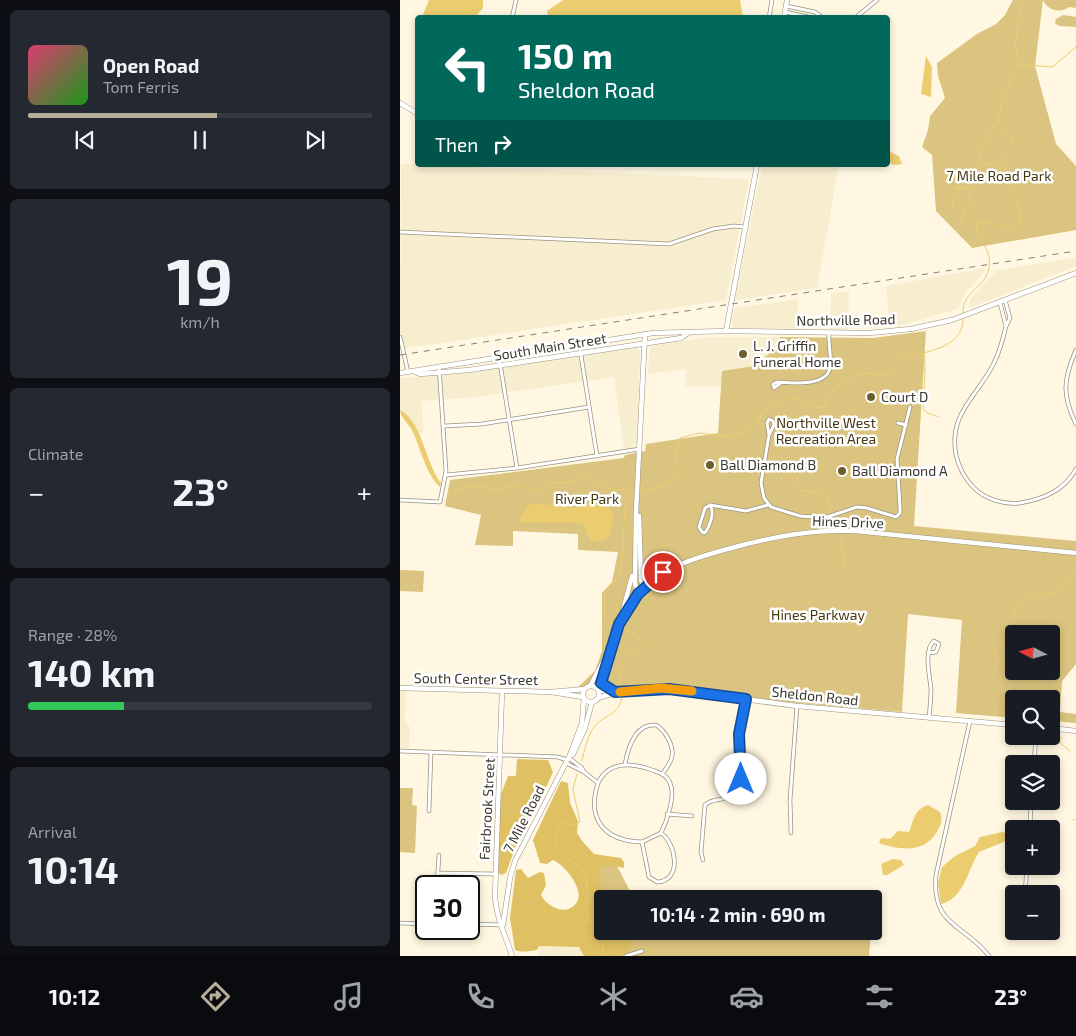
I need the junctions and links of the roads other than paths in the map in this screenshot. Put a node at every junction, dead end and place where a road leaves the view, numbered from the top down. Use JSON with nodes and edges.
{"nodes":[{"id":1,"x":516,"y":0,"type":"edge"},
{"id":2,"x":772,"y":0,"type":"edge"},
{"id":3,"x":787,"y":0,"type":"edge"},
{"id":4,"x":877,"y":0,"type":"edge"},
{"id":5,"x":786,"y":6,"type":"junction"},
{"id":6,"x":513,"y":15,"type":"edge"},
{"id":7,"x":770,"y":15,"type":"edge"},
{"id":8,"x":784,"y":15,"type":"edge"},
{"id":9,"x":819,"y":15,"type":"edge"},
{"id":10,"x":860,"y":15,"type":"edge"},
{"id":11,"x":400,"y":103,"type":"edge"},
{"id":12,"x":415,"y":112,"type":"edge"},
{"id":13,"x":757,"y":167,"type":"edge"},
{"id":14,"x":745,"y":227,"type":"junction"},
{"id":15,"x":400,"y":232,"type":"edge"},
{"id":16,"x":1076,"y":273,"type":"edge"},
{"id":17,"x":1005,"y":300,"type":"junction"},
{"id":18,"x":1000,"y":303,"type":"junction"},
{"id":19,"x":1006,"y":326,"type":"junction"},
{"id":20,"x":726,"y":331,"type":"junction"},
{"id":21,"x":828,"y":333,"type":"junction"},
{"id":22,"x":645,"y":334,"type":"junction"},
{"id":23,"x":687,"y":334,"type":"junction"},
{"id":24,"x":400,"y":337,"type":"edge"},
{"id":25,"x":579,"y":343,"type":"junction"},
{"id":26,"x":644,"y":343,"type":"junction"},
{"id":27,"x":1076,"y":350,"type":"edge"},
{"id":28,"x":580,"y":354,"type":"junction"},
{"id":29,"x":499,"y":356,"type":"junction"},
{"id":30,"x":439,"y":366,"type":"junction"},
{"id":31,"x":500,"y":366,"type":"junction"},
{"id":32,"x":409,"y":372,"type":"junction"},
{"id":33,"x":415,"y":372,"type":"junction"},
{"id":34,"x":400,"y":373,"type":"edge"},
{"id":35,"x":440,"y":373,"type":"junction"},
{"id":36,"x":782,"y":382,"type":"dead end"},
{"id":37,"x":589,"y":407,"type":"junction"},
{"id":38,"x":910,"y":407,"type":"dead end"},
{"id":39,"x":509,"y":420,"type":"junction"},
{"id":40,"x":898,"y":423,"type":"dead end"},
{"id":41,"x":1076,"y":424,"type":"edge"},
{"id":42,"x":906,"y":425,"type":"junction"},
{"id":43,"x":444,"y":426,"type":"junction"},
{"id":44,"x":769,"y":435,"type":"dead end"},
{"id":45,"x":640,"y":449,"type":"junction"},
{"id":46,"x":597,"y":456,"type":"junction"},
{"id":47,"x":517,"y":468,"type":"junction"},
{"id":48,"x":1076,"y":469,"type":"edge"},
{"id":49,"x":446,"y":474,"type":"junction"},
{"id":50,"x":400,"y":500,"type":"edge"},
{"id":51,"x":710,"y":505,"type":"junction"},
{"id":52,"x":768,"y":505,"type":"junction"},
{"id":53,"x":637,"y":508,"type":"junction"},
{"id":54,"x":635,"y":550,"type":"junction"},
{"id":55,"x":1076,"y":553,"type":"edge"},
{"id":56,"x":644,"y":588,"type":"junction"},
{"id":57,"x":638,"y":594,"type":"junction"},
{"id":58,"x":619,"y":623,"type":"junction"},
{"id":59,"x":611,"y":647,"type":"junction"},
{"id":60,"x":929,"y":653,"type":"dead end"},
{"id":61,"x":600,"y":680,"type":"junction"},
{"id":62,"x":590,"y":686,"type":"junction"},
{"id":63,"x":400,"y":688,"type":"edge"},
{"id":64,"x":585,"y":689,"type":"junction"},
{"id":65,"x":598,"y":690,"type":"junction"},
{"id":66,"x":502,"y":691,"type":"junction"},
{"id":67,"x":550,"y":692,"type":"junction"},
{"id":68,"x":617,"y":692,"type":"junction"},
{"id":69,"x":584,"y":698,"type":"junction"},
{"id":70,"x":598,"y":698,"type":"junction"},
{"id":71,"x":746,"y":699,"type":"junction"},
{"id":72,"x":592,"y":702,"type":"junction"},
{"id":73,"x":798,"y":706,"type":"junction"},
{"id":74,"x":929,"y":718,"type":"junction"},
{"id":75,"x":970,"y":721,"type":"junction"},
{"id":76,"x":1005,"y":724,"type":"edge"},
{"id":77,"x":1060,"y":729,"type":"edge"},
{"id":78,"x":1076,"y":731,"type":"edge"},
{"id":79,"x":400,"y":751,"type":"edge"},
{"id":80,"x":431,"y":752,"type":"junction"},
{"id":81,"x":501,"y":754,"type":"junction"},
{"id":82,"x":568,"y":759,"type":"junction"},
{"id":83,"x":625,"y":764,"type":"junction"},
{"id":84,"x":662,"y":774,"type":"junction"},
{"id":85,"x":598,"y":783,"type":"junction"},
{"id":86,"x":430,"y":811,"type":"dead end"},
{"id":87,"x":667,"y":814,"type":"junction"},
{"id":88,"x":692,"y":816,"type":"dead end"},
{"id":89,"x":661,"y":833,"type":"junction"},
{"id":90,"x":791,"y":833,"type":"dead end"},
{"id":91,"x":642,"y":842,"type":"junction"},
{"id":92,"x":438,"y":855,"type":"dead end"},
{"id":93,"x":703,"y":860,"type":"dead end"},
{"id":94,"x":438,"y":873,"type":"joint"},
{"id":95,"x":495,"y":874,"type":"junction"},
{"id":96,"x":400,"y":923,"type":"edge"},
{"id":97,"x":415,"y":924,"type":"edge"},
{"id":98,"x":480,"y":924,"type":"edge"},
{"id":99,"x":503,"y":925,"type":"junction"},
{"id":100,"x":642,"y":951,"type":"dead end"},
{"id":101,"x":512,"y":956,"type":"edge"},
{"id":102,"x":626,"y":956,"type":"edge"},
{"id":103,"x":989,"y":956,"type":"edge"}],
"edges":[{"from":1,"to":6,"type":"street"},
{"from":2,"to":7,"type":"street"},
{"from":3,"to":5,"type":"street"},
{"from":4,"to":10,"type":"street"},
{"from":5,"to":8,"type":"street"},
{"from":5,"to":9,"type":"street"},
{"from":11,"to":12,"type":"street"},
{"from":13,"to":14,"type":"street"},
{"from":14,"to":15,"type":"street"},
{"from":14,"to":20,"type":"street"},
{"from":16,"to":17,"type":"street","name":"Northville Road"},
{"from":17,"to":18,"type":"street","name":"Northville Road"},
{"from":17,"to":19,"type":"street"},
{"from":18,"to":19,"type":"street"},
{"from":18,"to":21,"type":"street","name":"Northville Road"},
{"from":19,"to":48,"type":"street"},
{"from":20,"to":21,"type":"street","name":"Northville Road"},
{"from":20,"to":23,"type":"street","name":"South Main Street"},
{"from":21,"to":36,"type":"street"},
{"from":22,"to":23,"type":"street","name":"South Main Street"},
{"from":22,"to":25,"type":"street","name":"South Main Street"},
{"from":22,"to":26,"type":"street"},
{"from":23,"to":26,"type":"street","name":"South Main Street"},
{"from":24,"to":32,"type":"street"},
{"from":25,"to":28,"type":"street"},
{"from":25,"to":29,"type":"street","name":"South Main Street"},
{"from":26,"to":28,"type":"street","name":"South Main Street"},
{"from":26,"to":45,"type":"street"},
{"from":27,"to":41,"type":"street"},
{"from":28,"to":31,"type":"street","name":"South Main Street"},
{"from":28,"to":37,"type":"street"},
{"from":29,"to":30,"type":"street","name":"South Main Street"},
{"from":29,"to":31,"type":"street"},
{"from":30,"to":33,"type":"street","name":"South Main Street"},
{"from":30,"to":35,"type":"street"},
{"from":31,"to":35,"type":"street","name":"South Main Street"},
{"from":31,"to":39,"type":"street"},
{"from":32,"to":33,"type":"street","name":"South Main Street"},
{"from":32,"to":34,"type":"street","name":"South Main Street"},
{"from":33,"to":35,"type":"street","name":"South Main Street"},
{"from":35,"to":43,"type":"street"},
{"from":37,"to":39,"type":"street"},
{"from":37,"to":46,"type":"street"},
{"from":38,"to":42,"type":"street"},
{"from":39,"to":43,"type":"street"},
{"from":39,"to":47,"type":"street"},
{"from":40,"to":42,"type":"street"},
{"from":42,"to":52,"type":"street"},
{"from":43,"to":49,"type":"street"},
{"from":44,"to":52,"type":"street"},
{"from":45,"to":46,"type":"street"},
{"from":45,"to":53,"type":"street"},
{"from":46,"to":47,"type":"street"},
{"from":47,"to":49,"type":"street"},
{"from":49,"to":50,"type":"street"},
{"from":51,"to":51,"type":"street"},
{"from":51,"to":52,"type":"street"},
{"from":53,"to":54,"type":"street"},
{"from":53,"to":56,"type":"street"},
{"from":54,"to":57,"type":"street"},
{"from":54,"to":58,"type":"street"},
{"from":55,"to":56,"type":"street","name":"Hines Drive"},
{"from":56,"to":57,"type":"street","name":"Hines Drive"},
{"from":57,"to":58,"type":"street","name":"Hines Drive"},
{"from":58,"to":59,"type":"street"},
{"from":59,"to":61,"type":"street"},
{"from":59,"to":62,"type":"street"},
{"from":60,"to":74,"type":"street"},
{"from":61,"to":65,"type":"street"},
{"from":61,"to":68,"type":"street"},
{"from":62,"to":64,"type":"street"},
{"from":62,"to":65,"type":"street"},
{"from":63,"to":66,"type":"street","name":"South Center Street"},
{"from":64,"to":67,"type":"street","name":"South Center Street"},
{"from":64,"to":69,"type":"street"},
{"from":65,"to":68,"type":"street","name":"Sheldon Road"},
{"from":65,"to":70,"type":"street"},
{"from":66,"to":67,"type":"street","name":"South Center Street"},
{"from":66,"to":81,"type":"street","name":"Fairbrook Street"},
{"from":67,"to":69,"type":"street","name":"South Center Street"},
{"from":68,"to":70,"type":"street","name":"Sheldon Road"},
{"from":68,"to":71,"type":"street","name":"Sheldon Road"},
{"from":69,"to":72,"type":"street"},
{"from":69,"to":82,"type":"street","name":"7 Mile Road"},
{"from":70,"to":72,"type":"street"},
{"from":71,"to":73,"type":"street","name":"Sheldon Road"},
{"from":71,"to":93,"type":"street"},
{"from":72,"to":82,"type":"street","name":"7 Mile Road"},
{"from":73,"to":74,"type":"street","name":"Sheldon Road"},
{"from":73,"to":90,"type":"street"},
{"from":74,"to":75,"type":"street","name":"Sheldon Road"},
{"from":75,"to":76,"type":"street","name":"Sheldon Road"},
{"from":75,"to":103,"type":"street"},
{"from":77,"to":78,"type":"street"},
{"from":79,"to":80,"type":"street"},
{"from":80,"to":81,"type":"street"},
{"from":80,"to":86,"type":"street"},
{"from":81,"to":82,"type":"street"},
{"from":81,"to":95,"type":"street","name":"Fairbrook Street"},
{"from":82,"to":85,"type":"street"},
{"from":82,"to":99,"type":"street","name":"7 Mile Road"},
{"from":83,"to":84,"type":"street"},
{"from":83,"to":84,"type":"street"},
{"from":83,"to":85,"type":"street"},
{"from":84,"to":87,"type":"street"},
{"from":85,"to":91,"type":"street"},
{"from":87,"to":88,"type":"street"},
{"from":87,"to":89,"type":"street"},
{"from":89,"to":91,"type":"street"},
{"from":89,"to":91,"type":"street"},
{"from":92,"to":94,"type":"street"},
{"from":94,"to":95,"type":"street"},
{"from":95,"to":99,"type":"street","name":"Fairbrook Street"},
{"from":96,"to":97,"type":"street"},
{"from":98,"to":99,"type":"street"},
{"from":99,"to":101,"type":"street","name":"Fairbrook Street"},
{"from":100,"to":102,"type":"street"}]}
